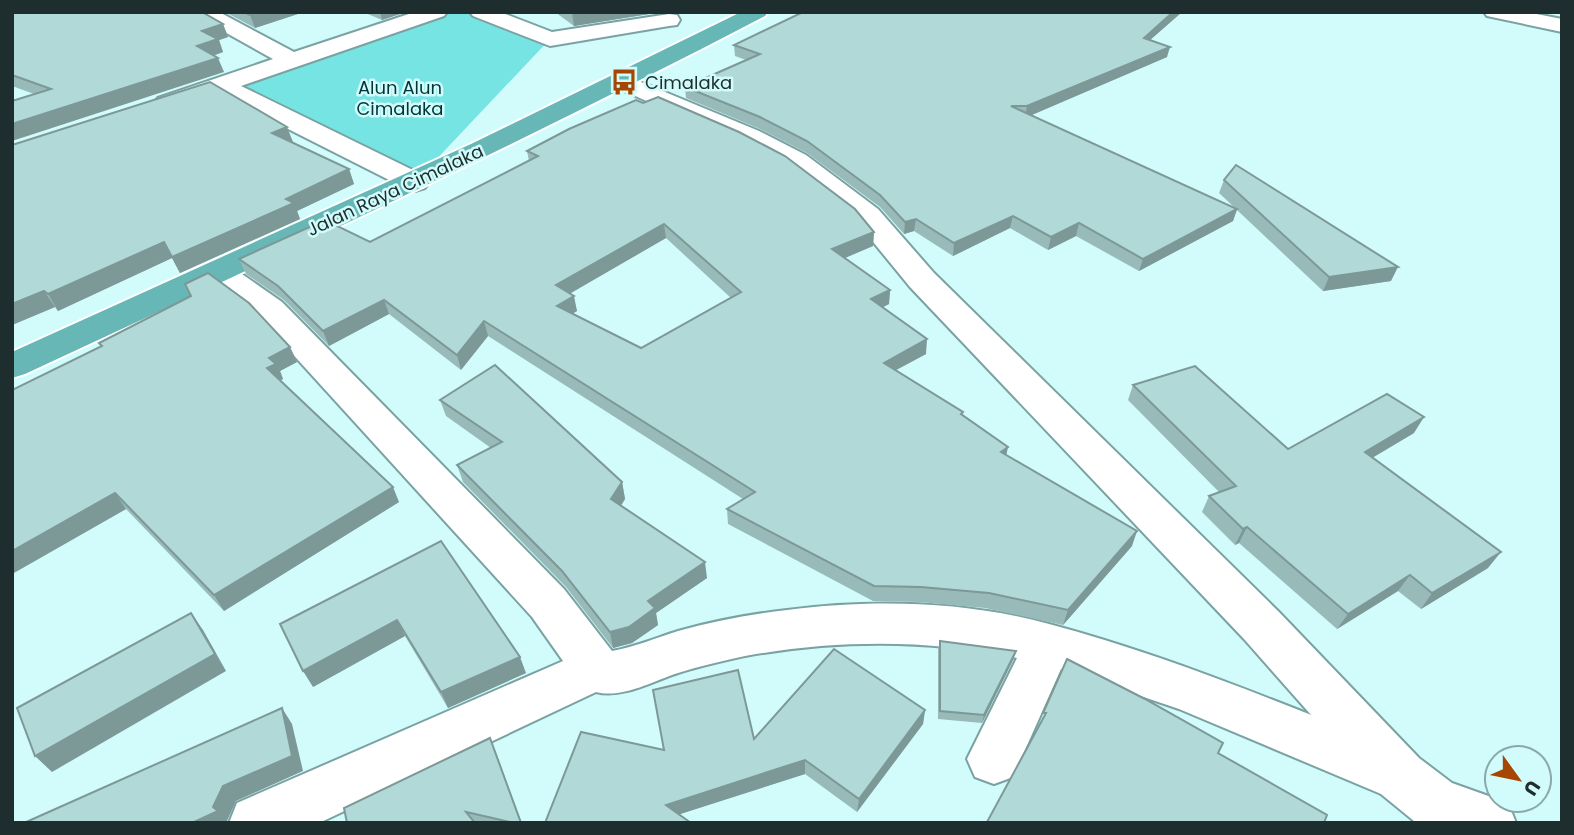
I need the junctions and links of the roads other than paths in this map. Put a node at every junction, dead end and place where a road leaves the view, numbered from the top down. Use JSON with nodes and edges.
{"nodes":[{"id":1,"x":203,"y":12,"type":"edge"},
{"id":2,"x":437,"y":12,"type":"edge"},
{"id":3,"x":480,"y":12,"type":"edge"},
{"id":4,"x":758,"y":12,"type":"edge"},
{"id":5,"x":1494,"y":12,"type":"edge"},
{"id":6,"x":669,"y":20,"type":"dead end"},
{"id":7,"x":1562,"y":26,"type":"edge"},
{"id":8,"x":293,"y":61,"type":"junction"},
{"id":9,"x":624,"y":82,"type":"junction"},
{"id":10,"x":220,"y":85,"type":"junction"},
{"id":11,"x":146,"y":109,"type":"edge"},
{"id":12,"x":415,"y":182,"type":"junction"},
{"id":13,"x":218,"y":272,"type":"junction"},
{"id":14,"x":12,"y":366,"type":"edge"},
{"id":15,"x":1048,"y":644,"type":"junction"},
{"id":16,"x":589,"y":657,"type":"junction"},
{"id":17,"x":994,"y":759,"type":"dead end"},
{"id":18,"x":1388,"y":762,"type":"junction"},
{"id":19,"x":257,"y":823,"type":"edge"},
{"id":20,"x":1488,"y":823,"type":"edge"}],
"edges":[{"from":1,"to":8,"type":"street"},
{"from":2,"to":8,"type":"street"},
{"from":3,"to":6,"type":"street"},
{"from":4,"to":9,"type":"highway","name":"Jalan Raya Cimalaka"},
{"from":5,"to":7,"type":"street"},
{"from":8,"to":10,"type":"street"},
{"from":9,"to":12,"type":"highway","name":"Jalan Raya Cimalaka"},
{"from":9,"to":18,"type":"street"},
{"from":10,"to":11,"type":"street"},
{"from":10,"to":12,"type":"street"},
{"from":12,"to":13,"type":"highway","name":"Jalan Raya Cimalaka"},
{"from":13,"to":14,"type":"highway","name":"Jalan Raya Cimalaka"},
{"from":13,"to":16,"type":"street"},
{"from":15,"to":16,"type":"street"},
{"from":15,"to":17,"type":"street"},
{"from":15,"to":18,"type":"street"},
{"from":16,"to":19,"type":"street"},
{"from":18,"to":20,"type":"street"}]}
